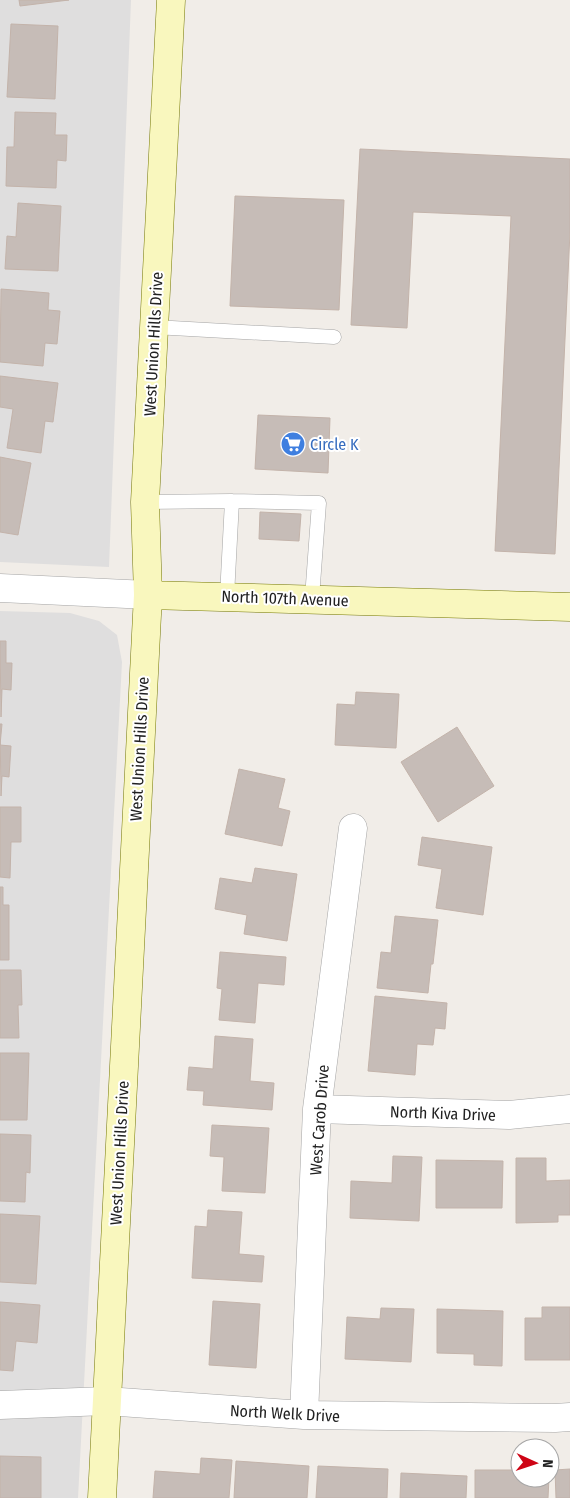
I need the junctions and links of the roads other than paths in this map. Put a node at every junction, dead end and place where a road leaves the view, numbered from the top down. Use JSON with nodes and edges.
{"nodes":[{"id":1,"x":171,"y":0,"type":"edge"},
{"id":2,"x":154,"y":326,"type":"junction"},
{"id":3,"x":334,"y":337,"type":"dead end"},
{"id":4,"x":232,"y":501,"type":"junction"},
{"id":5,"x":145,"y":502,"type":"junction"},
{"id":6,"x":0,"y":588,"type":"edge"},
{"id":7,"x":148,"y":595,"type":"junction"},
{"id":8,"x":227,"y":596,"type":"junction"},
{"id":9,"x":312,"y":598,"type":"junction"},
{"id":10,"x":570,"y":607,"type":"edge"},
{"id":11,"x":353,"y":828,"type":"dead end"},
{"id":12,"x":317,"y":1109,"type":"junction"},
{"id":13,"x":570,"y":1109,"type":"edge"},
{"id":14,"x":106,"y":1402,"type":"junction"},
{"id":15,"x":0,"y":1406,"type":"edge"},
{"id":16,"x":304,"y":1415,"type":"junction"},
{"id":17,"x":570,"y":1417,"type":"edge"},
{"id":18,"x":102,"y":1498,"type":"edge"}],
"edges":[{"from":1,"to":2,"type":"main road","name":"West Union Hills Drive"},
{"from":2,"to":3,"type":"lane"},
{"from":2,"to":5,"type":"main road","name":"West Union Hills Drive"},
{"from":4,"to":5,"type":"lane"},
{"from":4,"to":8,"type":"lane"},
{"from":4,"to":9,"type":"lane"},
{"from":5,"to":7,"type":"main road","name":"West Union Hills Drive"},
{"from":6,"to":7,"type":"street","name":"North 107th Avenue"},
{"from":7,"to":8,"type":"main road","name":"North 107th Avenue"},
{"from":7,"to":14,"type":"main road","name":"West Union Hills Drive"},
{"from":8,"to":9,"type":"main road","name":"North 107th Avenue"},
{"from":9,"to":10,"type":"main road","name":"North 107th Avenue"},
{"from":11,"to":12,"type":"street","name":"West Carob Drive"},
{"from":12,"to":13,"type":"street","name":"North Kiva Drive"},
{"from":12,"to":16,"type":"street","name":"West Carob Drive"},
{"from":14,"to":15,"type":"street","name":"North Welk Drive"},
{"from":14,"to":16,"type":"street","name":"North Welk Drive"},
{"from":14,"to":18,"type":"main road","name":"West Union Hills Drive"},
{"from":16,"to":17,"type":"street","name":"North Welk Drive"}]}
